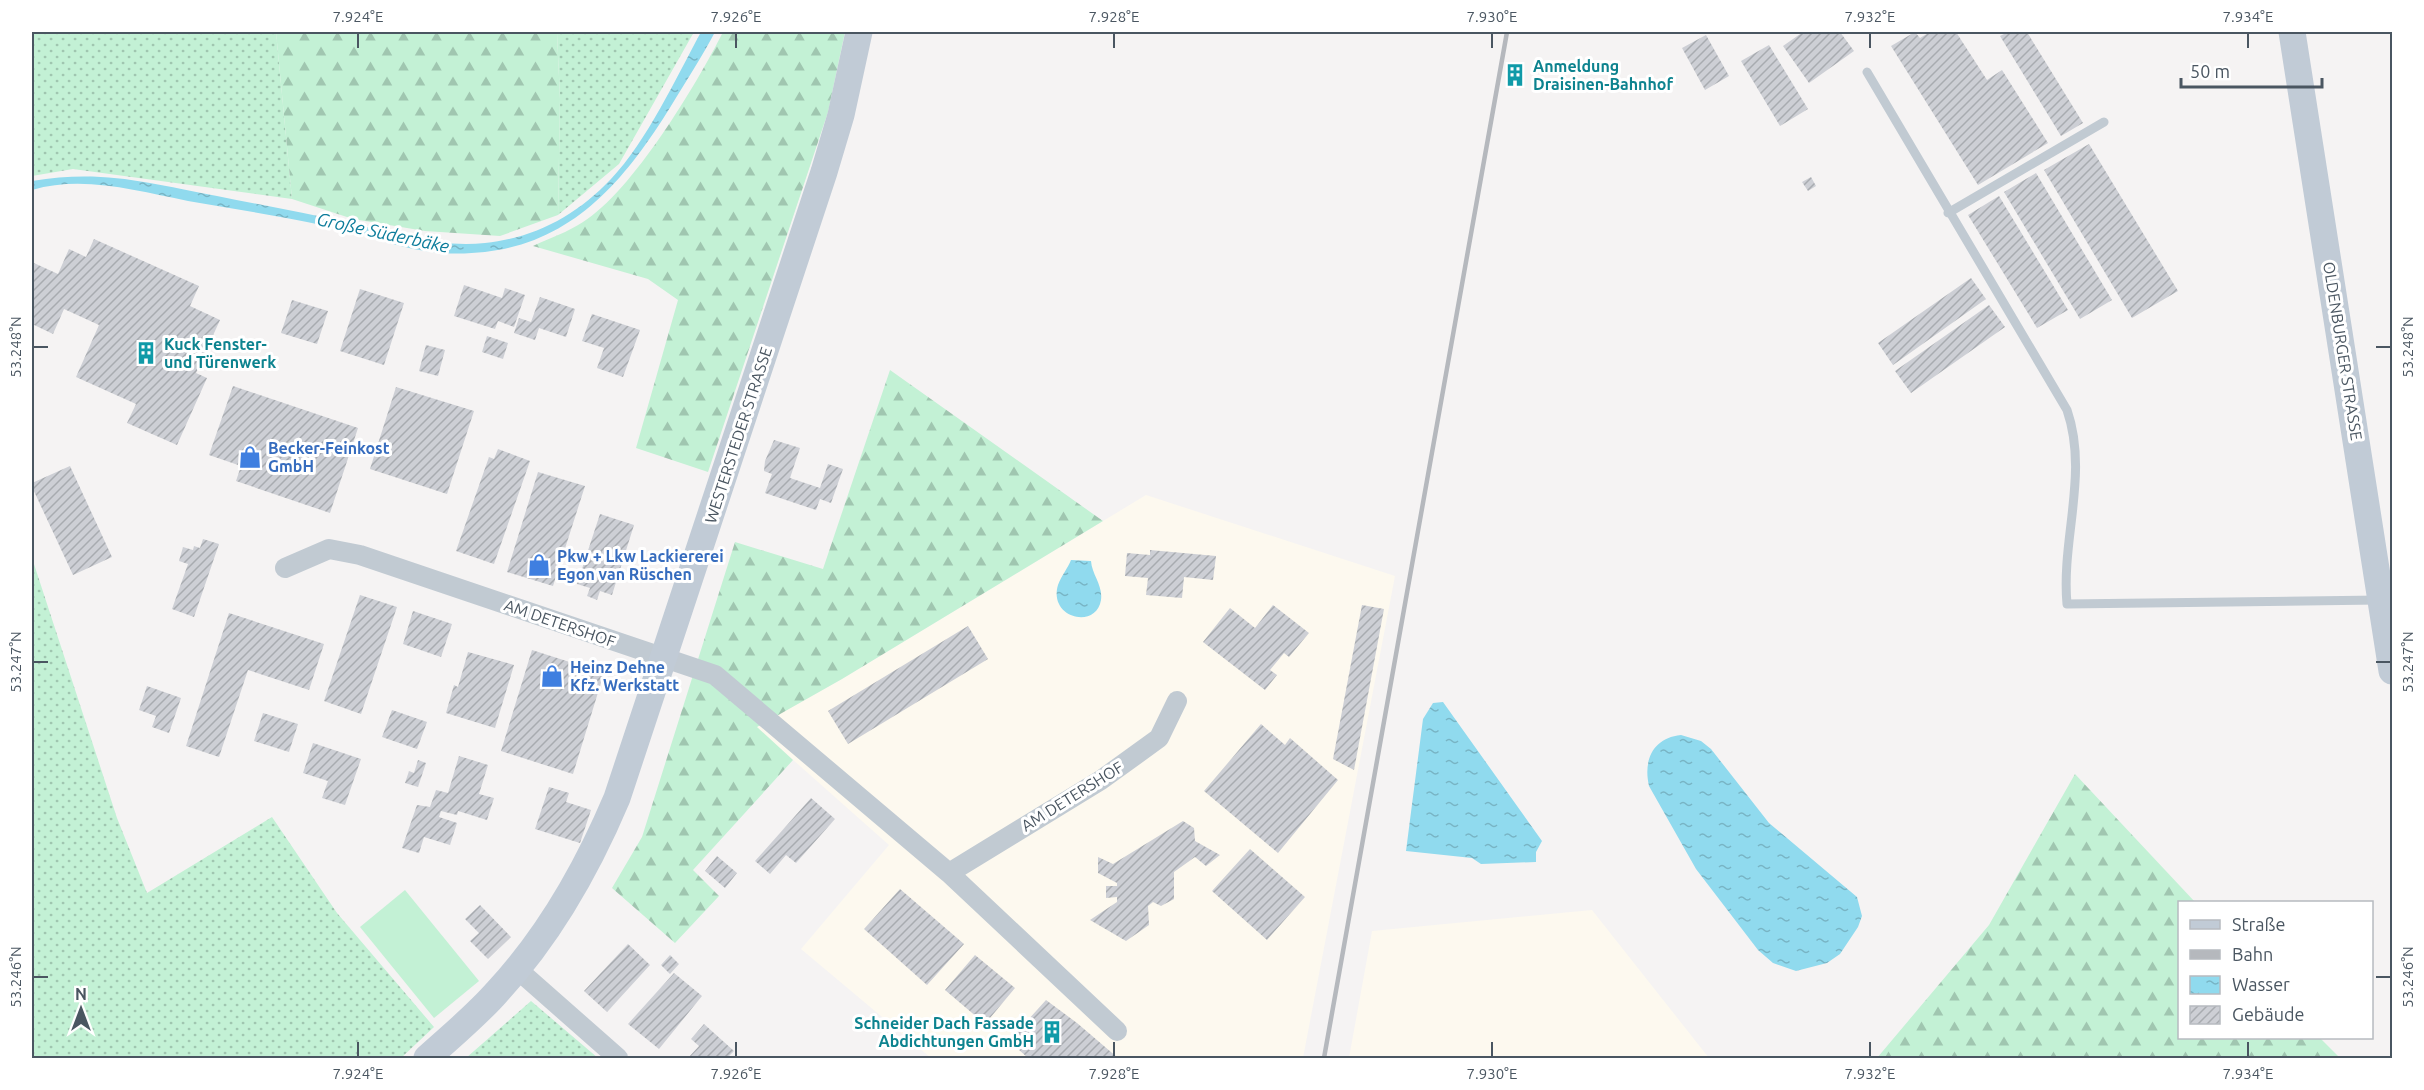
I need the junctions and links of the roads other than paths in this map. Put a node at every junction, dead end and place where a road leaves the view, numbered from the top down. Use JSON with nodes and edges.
{"nodes":[{"id":1,"x":859,"y":32,"type":"edge"},
{"id":2,"x":2292,"y":32,"type":"edge"},
{"id":3,"x":1867,"y":72,"type":"dead end"},
{"id":4,"x":2104,"y":122,"type":"dead end"},
{"id":5,"x":1948,"y":213,"type":"junction"},
{"id":6,"x":285,"y":568,"type":"dead end"},
{"id":7,"x":2382,"y":600,"type":"junction"},
{"id":8,"x":664,"y":657,"type":"junction"},
{"id":9,"x":2392,"y":671,"type":"edge"},
{"id":10,"x":1177,"y":701,"type":"dead end"},
{"id":11,"x":949,"y":873,"type":"junction"},
{"id":12,"x":517,"y":969,"type":"junction"},
{"id":13,"x":1117,"y":1031,"type":"dead end"},
{"id":14,"x":427,"y":1059,"type":"edge"},
{"id":15,"x":618,"y":1059,"type":"edge"}],
"edges":[{"from":1,"to":8,"type":"main road","name":"WESTERSTEDER STRASSE"},
{"from":2,"to":7,"type":"main road","name":"OLDENBURGER STRASSE"},
{"from":3,"to":5,"type":"lane"},
{"from":4,"to":5,"type":"lane"},
{"from":5,"to":7,"type":"lane"},
{"from":6,"to":8,"type":"street","name":"AM DETERSHOF"},
{"from":7,"to":9,"type":"main road","name":"OLDENBURGER STRASSE"},
{"from":8,"to":11,"type":"street","name":"AM DETERSHOF"},
{"from":8,"to":12,"type":"main road","name":"WESTERSTEDER STRASSE"},
{"from":10,"to":11,"type":"street","name":"AM DETERSHOF"},
{"from":11,"to":13,"type":"street","name":"AM DETERSHOF"},
{"from":12,"to":14,"type":"main road","name":"WESTERSTEDER STRASSE"},
{"from":12,"to":15,"type":"street"}]}
